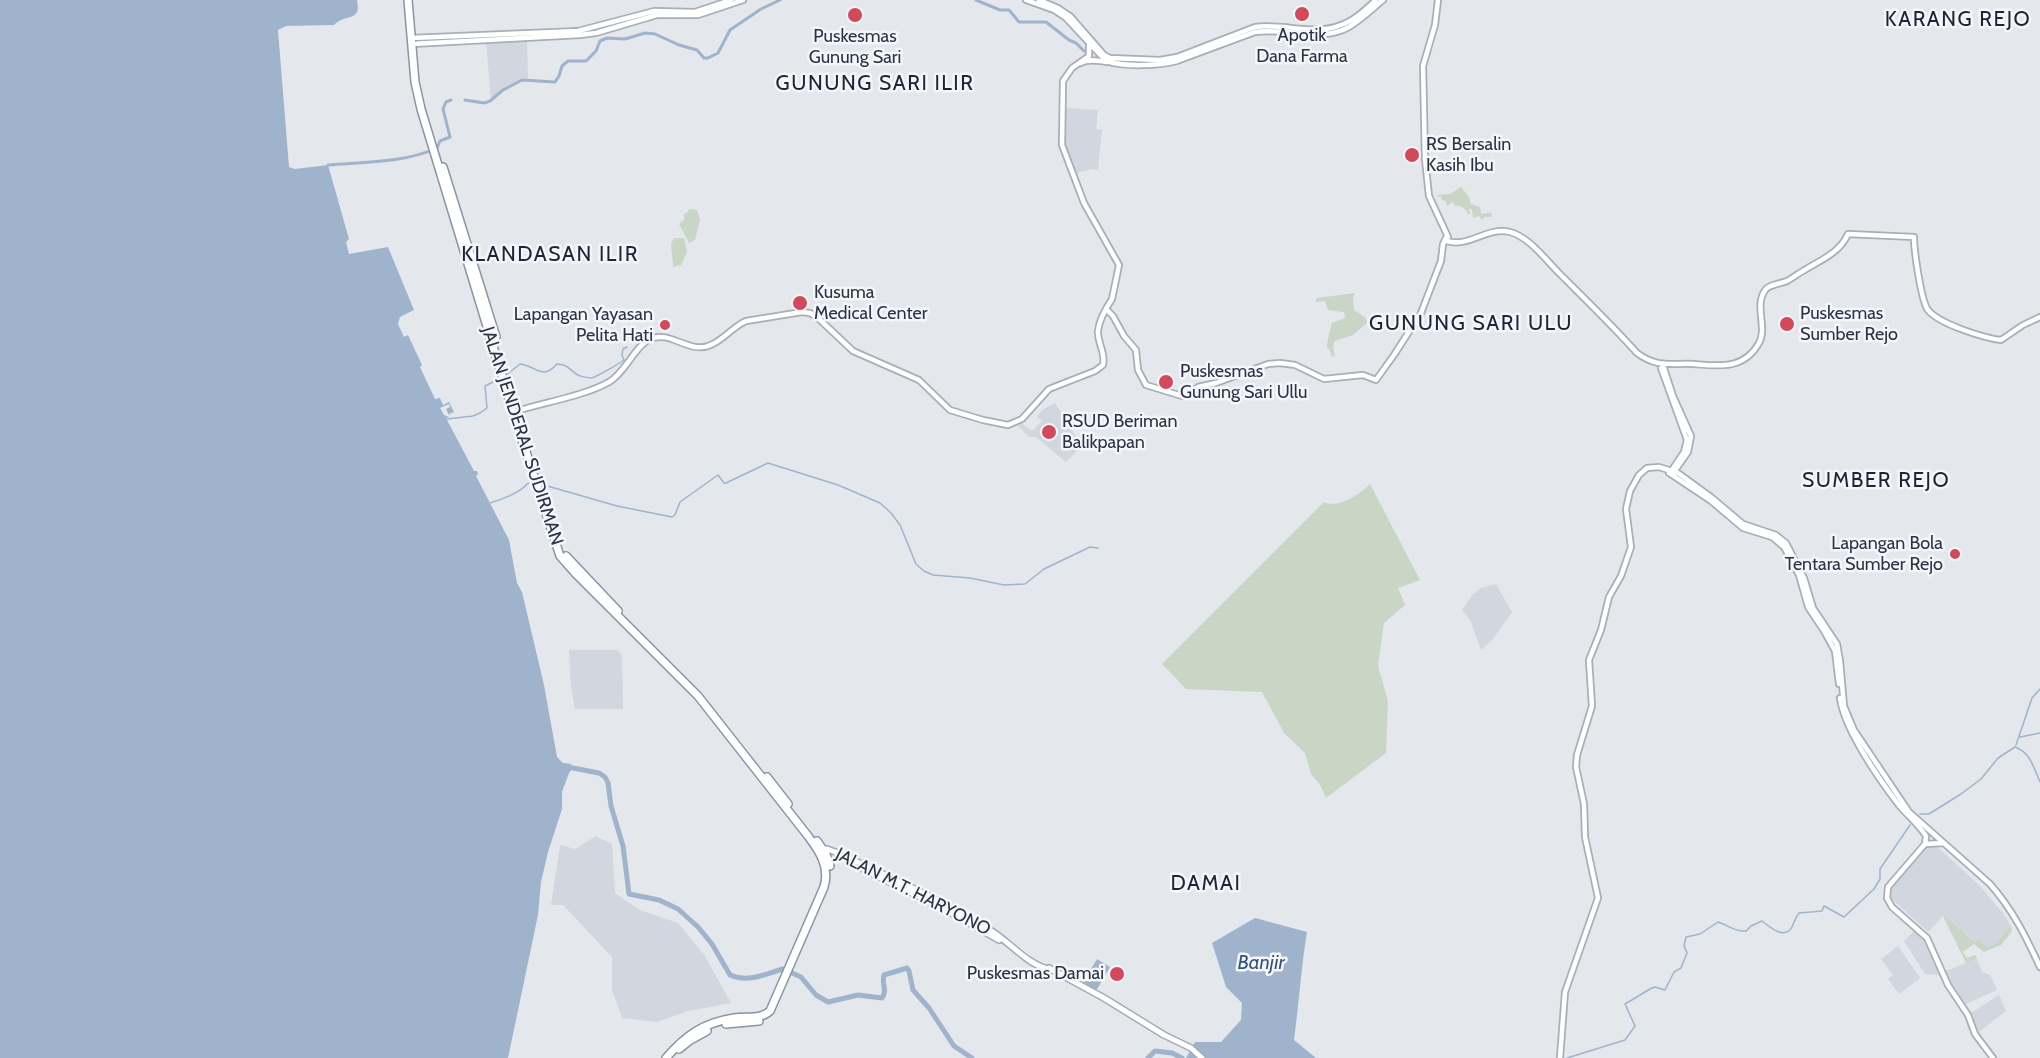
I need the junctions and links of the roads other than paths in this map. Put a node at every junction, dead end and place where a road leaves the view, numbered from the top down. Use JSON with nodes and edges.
{"nodes":[{"id":1,"x":410,"y":0,"type":"edge"},
{"id":2,"x":731,"y":0,"type":"edge"},
{"id":3,"x":743,"y":0,"type":"edge"},
{"id":4,"x":1026,"y":0,"type":"edge"},
{"id":5,"x":1040,"y":0,"type":"edge"},
{"id":6,"x":1376,"y":0,"type":"edge"},
{"id":7,"x":1383,"y":0,"type":"edge"},
{"id":8,"x":1437,"y":0,"type":"edge"},
{"id":9,"x":1047,"y":6,"type":"junction"},
{"id":10,"x":489,"y":37,"type":"junction"},
{"id":11,"x":414,"y":41,"type":"junction"},
{"id":12,"x":1091,"y":44,"type":"junction"},
{"id":13,"x":1096,"y":56,"type":"junction"},
{"id":14,"x":1447,"y":238,"type":"junction"},
{"id":15,"x":1106,"y":311,"type":"junction"},
{"id":16,"x":2040,"y":316,"type":"edge"},
{"id":17,"x":1648,"y":361,"type":"junction"},
{"id":18,"x":1672,"y":364,"type":"junction"},
{"id":19,"x":1661,"y":365,"type":"junction"},
{"id":20,"x":1665,"y":377,"type":"junction"},
{"id":21,"x":515,"y":411,"type":"junction"},
{"id":22,"x":1674,"y":472,"type":"junction"},
{"id":23,"x":1915,"y":822,"type":"junction"},
{"id":24,"x":1925,"y":842,"type":"junction"},
{"id":25,"x":1943,"y":843,"type":"junction"},
{"id":26,"x":822,"y":853,"type":"junction"},
{"id":27,"x":836,"y":856,"type":"junction"},
{"id":28,"x":830,"y":866,"type":"junction"},
{"id":29,"x":1006,"y":943,"type":"junction"},
{"id":30,"x":793,"y":964,"type":"junction"},
{"id":31,"x":2040,"y":968,"type":"edge"},
{"id":32,"x":787,"y":980,"type":"junction"},
{"id":33,"x":1560,"y":1057,"type":"edge"},
{"id":34,"x":666,"y":1058,"type":"edge"},
{"id":35,"x":671,"y":1058,"type":"edge"},
{"id":36,"x":1200,"y":1058,"type":"edge"},
{"id":37,"x":1993,"y":1058,"type":"edge"}],
"edges":[{"from":1,"to":11,"type":"highway","name":"JALAN JENDERAL SUDIRMAN"},
{"from":2,"to":10,"type":"main road"},
{"from":3,"to":10,"type":"main road"},
{"from":4,"to":9,"type":"main road"},
{"from":5,"to":9,"type":"main road"},
{"from":6,"to":13,"type":"main road"},
{"from":7,"to":13,"type":"main road"},
{"from":8,"to":14,"type":"main road"},
{"from":9,"to":12,"type":"main road"},
{"from":10,"to":11,"type":"main road"},
{"from":11,"to":21,"type":"highway","name":"JALAN JENDERAL SUDIRMAN"},
{"from":12,"to":13,"type":"main road"},
{"from":12,"to":13,"type":"main road"},
{"from":12,"to":13,"type":"main road"},
{"from":13,"to":15,"type":"main road"},
{"from":14,"to":15,"type":"main road"},
{"from":14,"to":17,"type":"main road"},
{"from":15,"to":21,"type":"main road"},
{"from":16,"to":18,"type":"main road"},
{"from":17,"to":19,"type":"main road"},
{"from":17,"to":20,"type":"main road"},
{"from":18,"to":19,"type":"main road"},
{"from":18,"to":20,"type":"main road"},
{"from":19,"to":20,"type":"main road"},
{"from":20,"to":22,"type":"main road"},
{"from":21,"to":26,"type":"highway","name":"JALAN JENDERAL SUDIRMAN"},
{"from":22,"to":23,"type":"main road"},
{"from":22,"to":33,"type":"main road"},
{"from":23,"to":24,"type":"main road"},
{"from":23,"to":25,"type":"main road"},
{"from":24,"to":25,"type":"main road"},
{"from":24,"to":37,"type":"main road"},
{"from":25,"to":31,"type":"main road"},
{"from":26,"to":27,"type":"main road","name":"JALAN M.T. HARYONO"},
{"from":26,"to":28,"type":"highway","name":"JALAN JENDERAL SUDIRMAN"},
{"from":26,"to":29,"type":"main road","name":"JALAN M.T. HARYONO"},
{"from":26,"to":30,"type":"highway","name":"JALAN JENDERAL SUDIRMAN"},
{"from":27,"to":28,"type":"highway"},
{"from":27,"to":29,"type":"main road","name":"JALAN M.T. HARYONO"},
{"from":28,"to":30,"type":"highway","name":"JALAN JENDERAL SUDIRMAN"},
{"from":29,"to":36,"type":"main road","name":"JALAN M.T. HARYONO"},
{"from":30,"to":32,"type":"highway","name":"JALAN JENDERAL SUDIRMAN"},
{"from":32,"to":34,"type":"highway","name":"JALAN JENDERAL SUDIRMAN"},
{"from":32,"to":35,"type":"highway","name":"JALAN JENDERAL SUDIRMAN"}]}
